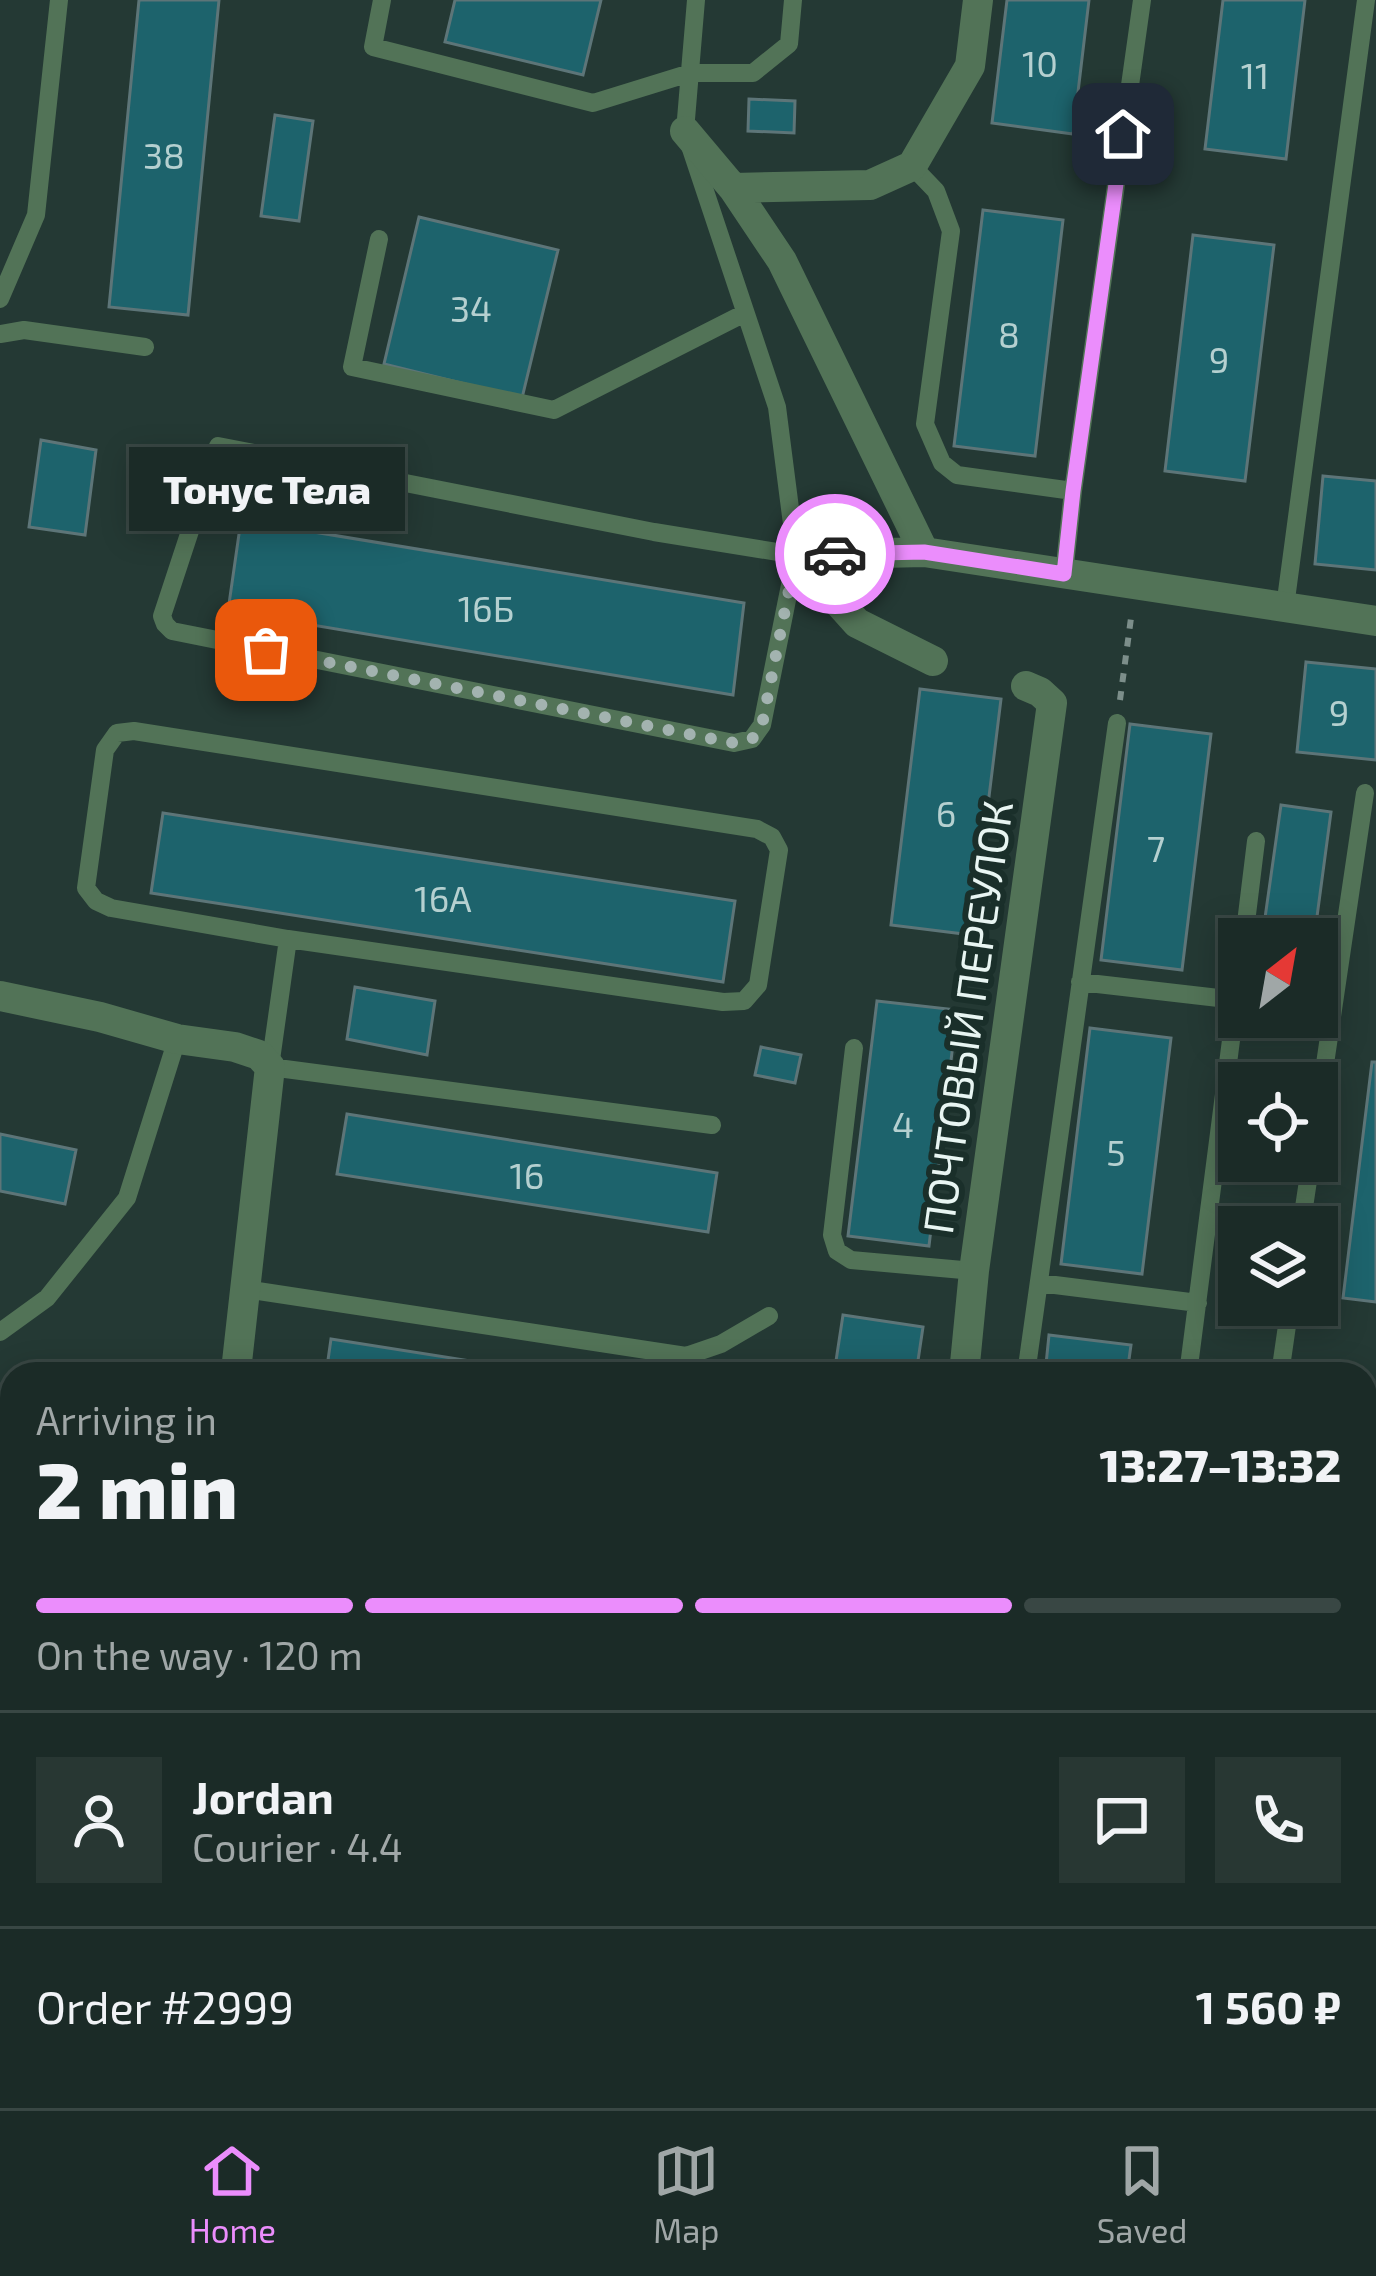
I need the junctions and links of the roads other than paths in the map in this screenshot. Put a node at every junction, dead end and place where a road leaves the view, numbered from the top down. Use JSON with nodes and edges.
{"nodes":[{"id":1,"x":59,"y":0,"type":"edge"},
{"id":2,"x":382,"y":0,"type":"edge"},
{"id":3,"x":696,"y":0,"type":"edge"},
{"id":4,"x":793,"y":0,"type":"edge"},
{"id":5,"x":978,"y":0,"type":"edge"},
{"id":6,"x":1142,"y":0,"type":"edge"},
{"id":7,"x":1366,"y":0,"type":"edge"},
{"id":8,"x":690,"y":73,"type":"junction"},
{"id":9,"x":685,"y":131,"type":"junction"},
{"id":10,"x":912,"y":166,"type":"junction"},
{"id":11,"x":733,"y":188,"type":"junction"},
{"id":12,"x":380,"y":239,"type":"dead end"},
{"id":13,"x":0,"y":299,"type":"edge"},
{"id":14,"x":745,"y":313,"type":"junction"},
{"id":15,"x":0,"y":334,"type":"edge"},
{"id":16,"x":145,"y":347,"type":"dead end"},
{"id":17,"x":1073,"y":491,"type":"junction"},
{"id":18,"x":924,"y":552,"type":"junction"},
{"id":19,"x":796,"y":555,"type":"junction"},
{"id":20,"x":1064,"y":574,"type":"junction"},
{"id":21,"x":1285,"y":608,"type":"junction"},
{"id":22,"x":1376,"y":621,"type":"edge"},
{"id":23,"x":933,"y":661,"type":"dead end"},
{"id":24,"x":1026,"y":686,"type":"dead end"},
{"id":25,"x":1117,"y":723,"type":"road end"},
{"id":26,"x":1365,"y":793,"type":"dead end"},
{"id":27,"x":1256,"y":842,"type":"dead end"},
{"id":28,"x":1247,"y":918,"type":"edge"},
{"id":29,"x":288,"y":939,"type":"junction"},
{"id":30,"x":1080,"y":982,"type":"junction"},
{"id":31,"x":0,"y":996,"type":"edge"},
{"id":32,"x":1218,"y":998,"type":"edge"},
{"id":33,"x":1231,"y":1038,"type":"edge"},
{"id":34,"x":177,"y":1039,"type":"junction"},
{"id":35,"x":854,"y":1048,"type":"dead end"},
{"id":36,"x":1325,"y":1062,"type":"edge"},
{"id":37,"x":270,"y":1067,"type":"junction"},
{"id":38,"x":712,"y":1125,"type":"dead end"},
{"id":39,"x":974,"y":1271,"type":"junction"},
{"id":40,"x":1039,"y":1283,"type":"junction"},
{"id":41,"x":245,"y":1289,"type":"junction"},
{"id":42,"x":1198,"y":1304,"type":"junction"},
{"id":43,"x":769,"y":1316,"type":"dead end"},
{"id":44,"x":1287,"y":1326,"type":"edge"},
{"id":45,"x":0,"y":1332,"type":"edge"},
{"id":46,"x":237,"y":1362,"type":"edge"},
{"id":47,"x":965,"y":1362,"type":"edge"},
{"id":48,"x":1028,"y":1362,"type":"edge"},
{"id":49,"x":1190,"y":1362,"type":"edge"},
{"id":50,"x":1282,"y":1362,"type":"edge"}],
"edges":[{"from":1,"to":13,"type":"lane"},
{"from":2,"to":8,"type":"lane"},
{"from":3,"to":8,"type":"lane"},
{"from":4,"to":8,"type":"lane"},
{"from":5,"to":10,"type":"street"},
{"from":6,"to":17,"type":"lane"},
{"from":7,"to":21,"type":"lane"},
{"from":8,"to":9,"type":"lane"},
{"from":9,"to":11,"type":"street"},
{"from":9,"to":14,"type":"lane"},
{"from":10,"to":11,"type":"street"},
{"from":10,"to":17,"type":"lane"},
{"from":11,"to":18,"type":"street"},
{"from":12,"to":14,"type":"lane"},
{"from":14,"to":19,"type":"lane"},
{"from":15,"to":16,"type":"lane"},
{"from":17,"to":20,"type":"lane"},
{"from":18,"to":19,"type":"street"},
{"from":18,"to":20,"type":"street"},
{"from":19,"to":19,"type":"lane"},
{"from":19,"to":23,"type":"street"},
{"from":20,"to":21,"type":"street"},
{"from":21,"to":22,"type":"street"},
{"from":24,"to":39,"type":"street","name":"ПОЧТОВЫЙ ПЕРЕУЛОК"},
{"from":25,"to":30,"type":"lane"},
{"from":26,"to":36,"type":"lane"},
{"from":27,"to":28,"type":"lane"},
{"from":29,"to":29,"type":"lane"},
{"from":29,"to":37,"type":"lane"},
{"from":30,"to":32,"type":"lane"},
{"from":30,"to":40,"type":"lane"},
{"from":31,"to":34,"type":"street"},
{"from":33,"to":42,"type":"lane"},
{"from":34,"to":37,"type":"street"},
{"from":34,"to":45,"type":"lane"},
{"from":35,"to":39,"type":"lane"},
{"from":37,"to":38,"type":"lane"},
{"from":37,"to":41,"type":"street"},
{"from":39,"to":47,"type":"street","name":"ПОЧТОВЫЙ ПЕРЕУЛОК"},
{"from":40,"to":42,"type":"lane"},
{"from":40,"to":48,"type":"lane"},
{"from":41,"to":43,"type":"lane"},
{"from":41,"to":46,"type":"street"},
{"from":42,"to":49,"type":"lane"},
{"from":44,"to":50,"type":"lane"}]}
